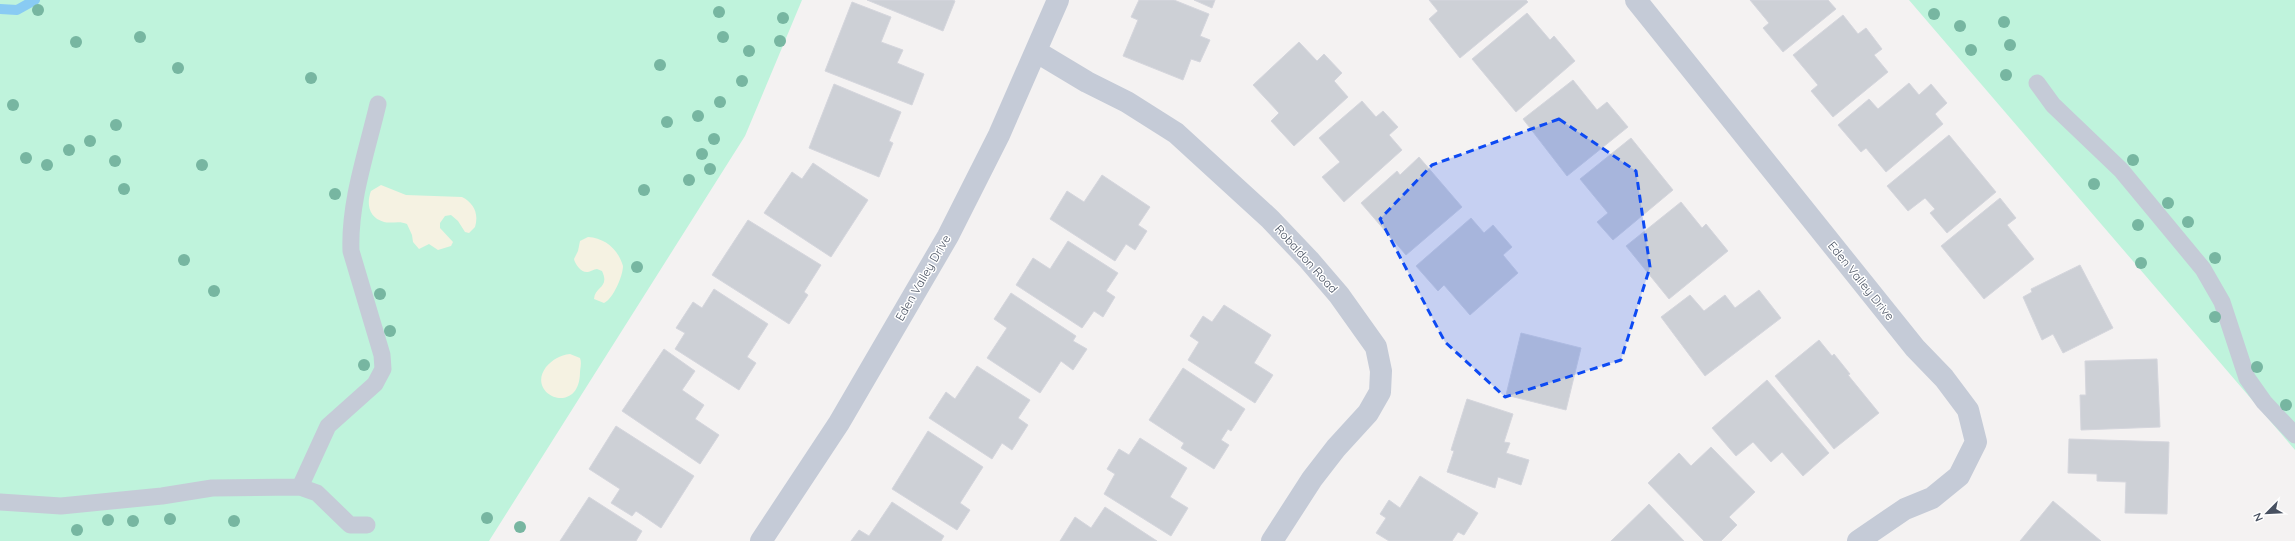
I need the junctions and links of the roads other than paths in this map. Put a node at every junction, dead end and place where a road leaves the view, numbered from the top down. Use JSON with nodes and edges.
{"nodes":[{"id":1,"x":1058,"y":0,"type":"edge"},
{"id":2,"x":1636,"y":0,"type":"edge"},
{"id":3,"x":1037,"y":52,"type":"junction"},
{"id":4,"x":2037,"y":83,"type":"dead end"},
{"id":5,"x":378,"y":104,"type":"dead end"},
{"id":6,"x":2295,"y":435,"type":"edge"},
{"id":7,"x":300,"y":487,"type":"junction"},
{"id":8,"x":0,"y":502,"type":"edge"},
{"id":9,"x":367,"y":525,"type":"dead end"},
{"id":10,"x":760,"y":541,"type":"edge"},
{"id":11,"x":1272,"y":541,"type":"edge"},
{"id":12,"x":1858,"y":541,"type":"edge"}],
"edges":[{"from":1,"to":3,"type":"street","name":"Eden Valley Drive"},
{"from":2,"to":12,"type":"street","name":"Eden Valley Drive"},
{"from":3,"to":10,"type":"street","name":"Eden Valley Drive"},
{"from":3,"to":11,"type":"street","name":"Robaldon Road"},
{"from":4,"to":6,"type":"lane"},
{"from":5,"to":7,"type":"lane"},
{"from":7,"to":8,"type":"lane"},
{"from":7,"to":9,"type":"lane"}]}
